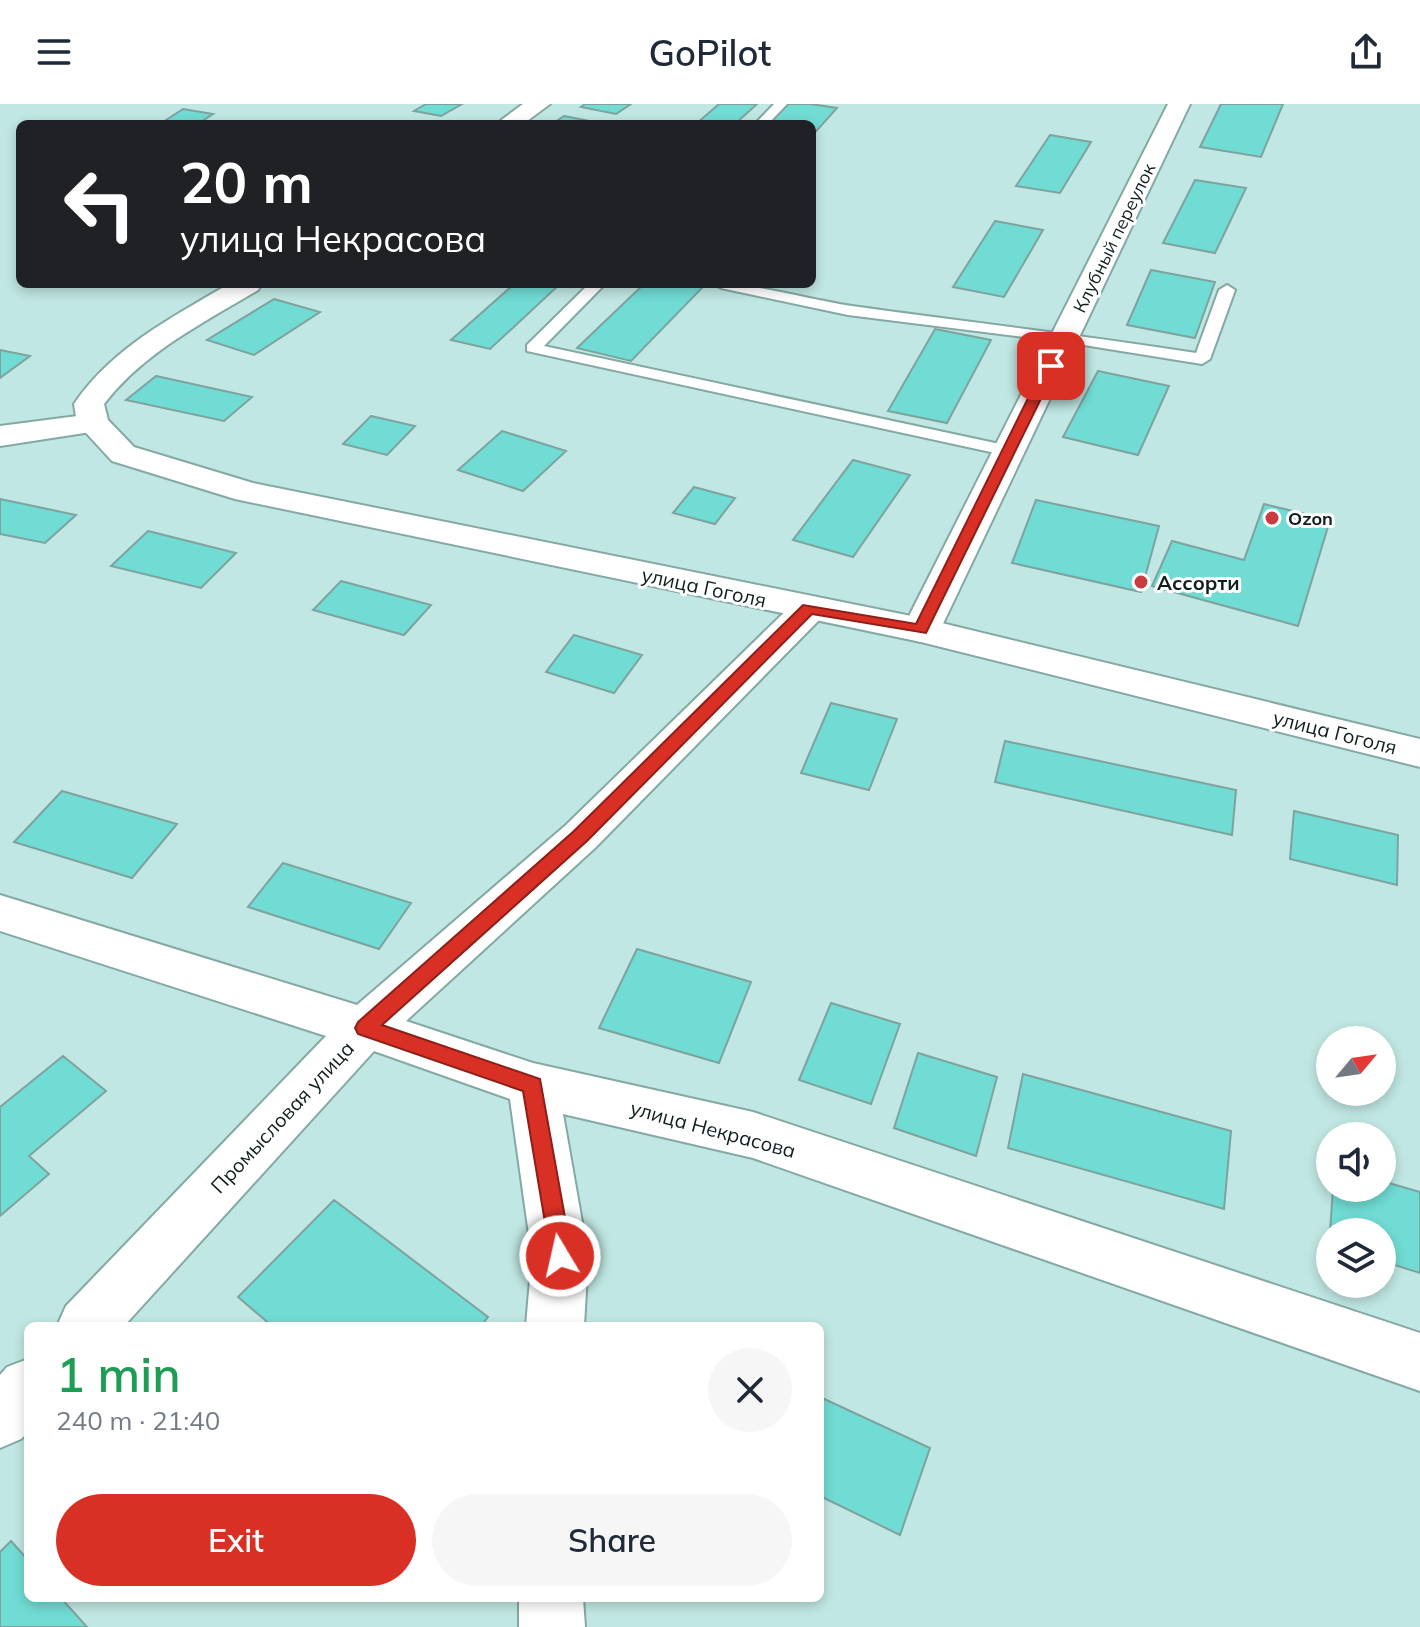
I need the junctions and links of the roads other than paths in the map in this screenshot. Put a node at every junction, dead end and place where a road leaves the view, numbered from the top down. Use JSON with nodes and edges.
{"nodes":[{"id":1,"x":539,"y":104,"type":"edge"},
{"id":2,"x":781,"y":104,"type":"edge"},
{"id":3,"x":1167,"y":104,"type":"edge"},
{"id":4,"x":1179,"y":104,"type":"edge"},
{"id":5,"x":513,"y":120,"type":"edge"},
{"id":6,"x":765,"y":120,"type":"edge"},
{"id":7,"x":242,"y":288,"type":"edge"},
{"id":8,"x":594,"y":288,"type":"edge"},
{"id":9,"x":741,"y":288,"type":"edge"},
{"id":10,"x":1227,"y":290,"type":"dead end"},
{"id":11,"x":1065,"y":337,"type":"junction"},
{"id":12,"x":93,"y":423,"type":"junction"},
{"id":13,"x":0,"y":436,"type":"edge"},
{"id":14,"x":1009,"y":451,"type":"junction"},
{"id":15,"x":809,"y":609,"type":"junction"},
{"id":16,"x":921,"y":630,"type":"junction"},
{"id":17,"x":1420,"y":753,"type":"edge"},
{"id":18,"x":0,"y":913,"type":"edge"},
{"id":19,"x":365,"y":1028,"type":"junction"},
{"id":20,"x":533,"y":1085,"type":"junction"},
{"id":21,"x":90,"y":1322,"type":"edge"},
{"id":22,"x":555,"y":1322,"type":"edge"},
{"id":23,"x":1420,"y":1362,"type":"edge"},
{"id":24,"x":24,"y":1392,"type":"edge"},
{"id":25,"x":0,"y":1418,"type":"edge"},
{"id":26,"x":551,"y":1602,"type":"edge"},
{"id":27,"x":552,"y":1627,"type":"edge"}],
"edges":[{"from":1,"to":5,"type":"street"},
{"from":2,"to":6,"type":"lane"},
{"from":3,"to":4,"type":"street"},
{"from":4,"to":11,"type":"street","name":"Клубный переулок"},
{"from":7,"to":12,"type":"street"},
{"from":8,"to":14,"type":"lane"},
{"from":9,"to":11,"type":"lane"},
{"from":10,"to":11,"type":"lane"},
{"from":11,"to":14,"type":"street","name":"Клубный переулок"},
{"from":12,"to":13,"type":"street"},
{"from":12,"to":15,"type":"street","name":"улица Гоголя"},
{"from":14,"to":16,"type":"street","name":"Клубный переулок"},
{"from":15,"to":16,"type":"street","name":"улица Гоголя"},
{"from":15,"to":19,"type":"street","name":"Промысловая улица"},
{"from":16,"to":17,"type":"street","name":"улица Гоголя"},
{"from":18,"to":19,"type":"street","name":"улица Некрасова"},
{"from":19,"to":20,"type":"street","name":"улица Некрасова"},
{"from":19,"to":21,"type":"street","name":"Промысловая улица"},
{"from":20,"to":22,"type":"street"},
{"from":20,"to":23,"type":"street","name":"улица Некрасова"},
{"from":24,"to":25,"type":"street"},
{"from":26,"to":27,"type":"street"}]}
